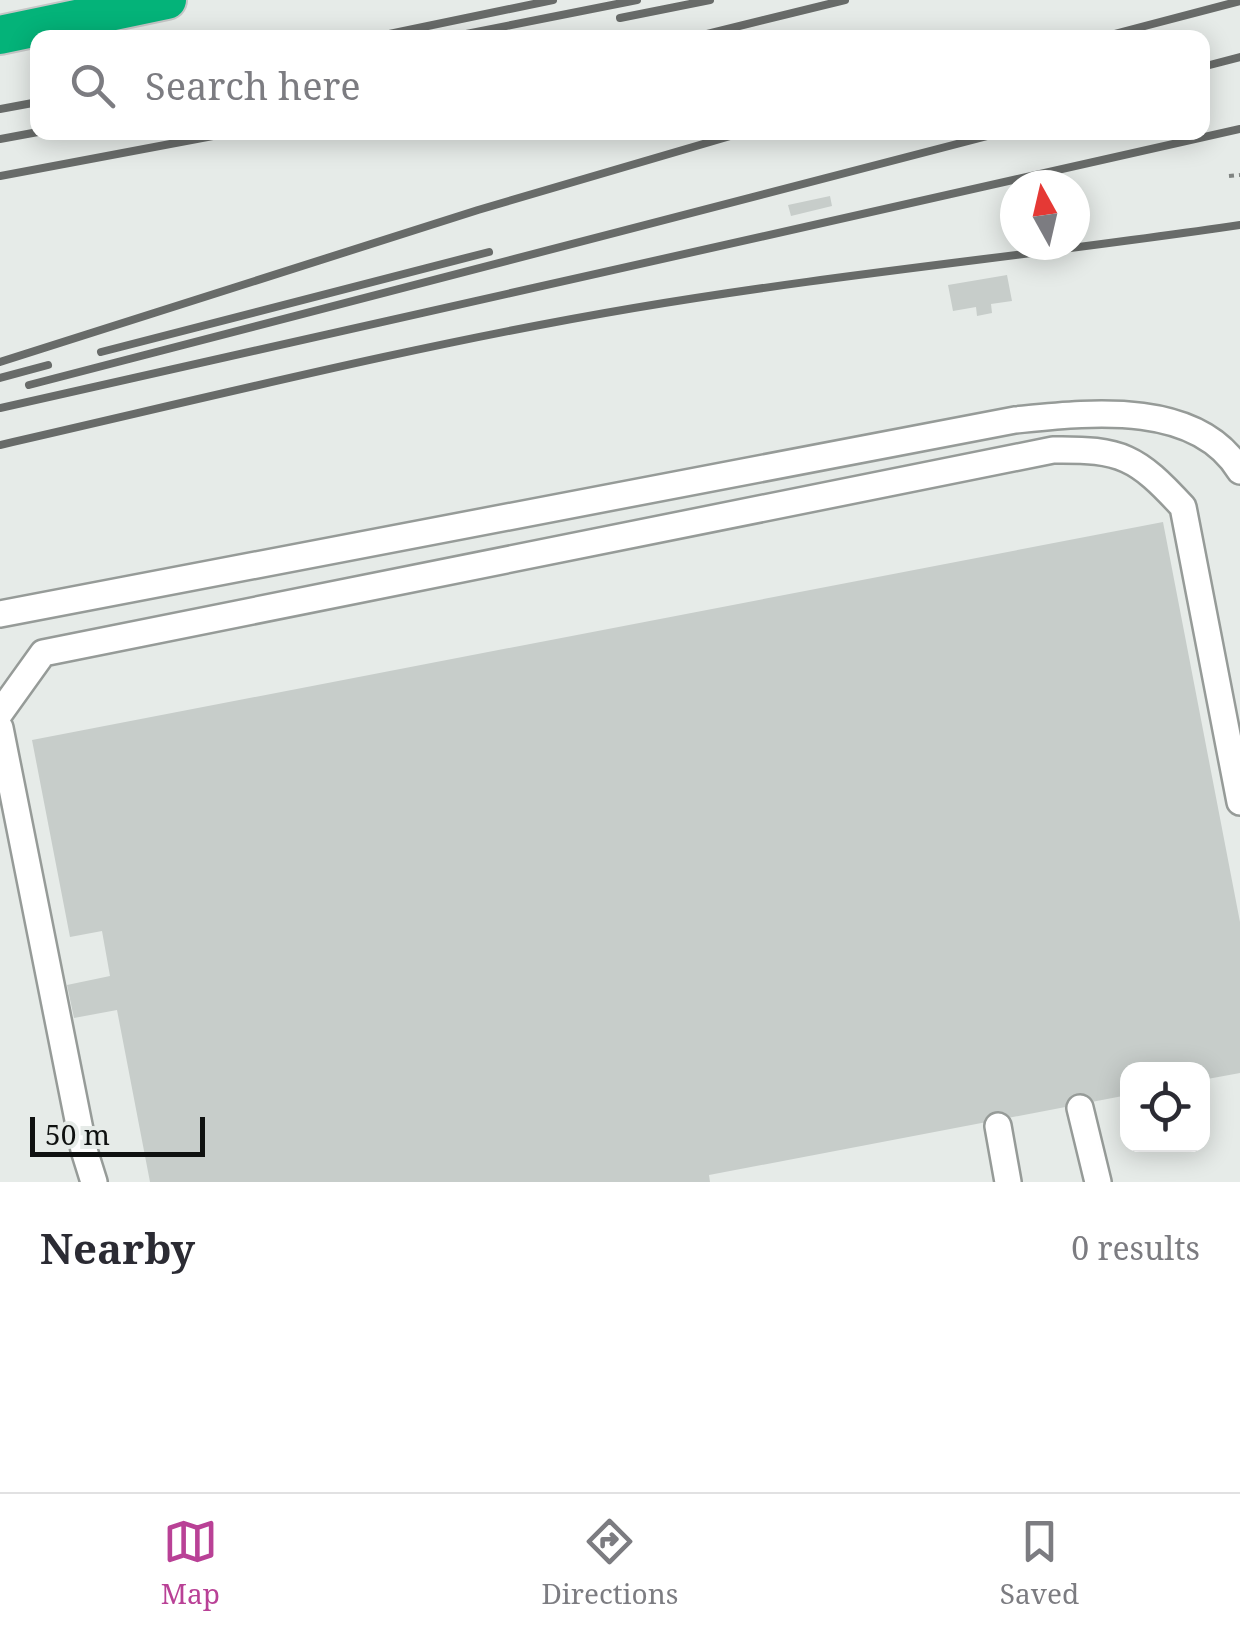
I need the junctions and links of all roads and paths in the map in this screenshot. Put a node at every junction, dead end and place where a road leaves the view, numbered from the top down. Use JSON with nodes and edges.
{"nodes":[{"id":1,"x":168,"y":0,"type":"edge"},
{"id":2,"x":0,"y":34,"type":"edge"},
{"id":3,"x":1240,"y":175,"type":"edge"},
{"id":4,"x":1229,"y":176,"type":"dead end"},
{"id":5,"x":1240,"y":471,"type":"edge"},
{"id":6,"x":0,"y":614,"type":"edge"},
{"id":7,"x":0,"y":713,"type":"edge"},
{"id":8,"x":0,"y":728,"type":"edge"},
{"id":9,"x":1240,"y":802,"type":"edge"},
{"id":10,"x":1080,"y":1108,"type":"dead end"},
{"id":11,"x":998,"y":1126,"type":"dead end"},
{"id":12,"x":94,"y":1182,"type":"edge"},
{"id":13,"x":1008,"y":1182,"type":"edge"},
{"id":14,"x":1098,"y":1182,"type":"edge"}],
"edges":[{"from":1,"to":2,"type":"highway"},
{"from":3,"to":4,"type":"path"},
{"from":5,"to":6,"type":"lane"},
{"from":7,"to":9,"type":"lane"},
{"from":8,"to":12,"type":"lane"},
{"from":10,"to":14,"type":"lane"},
{"from":11,"to":13,"type":"lane"}]}
